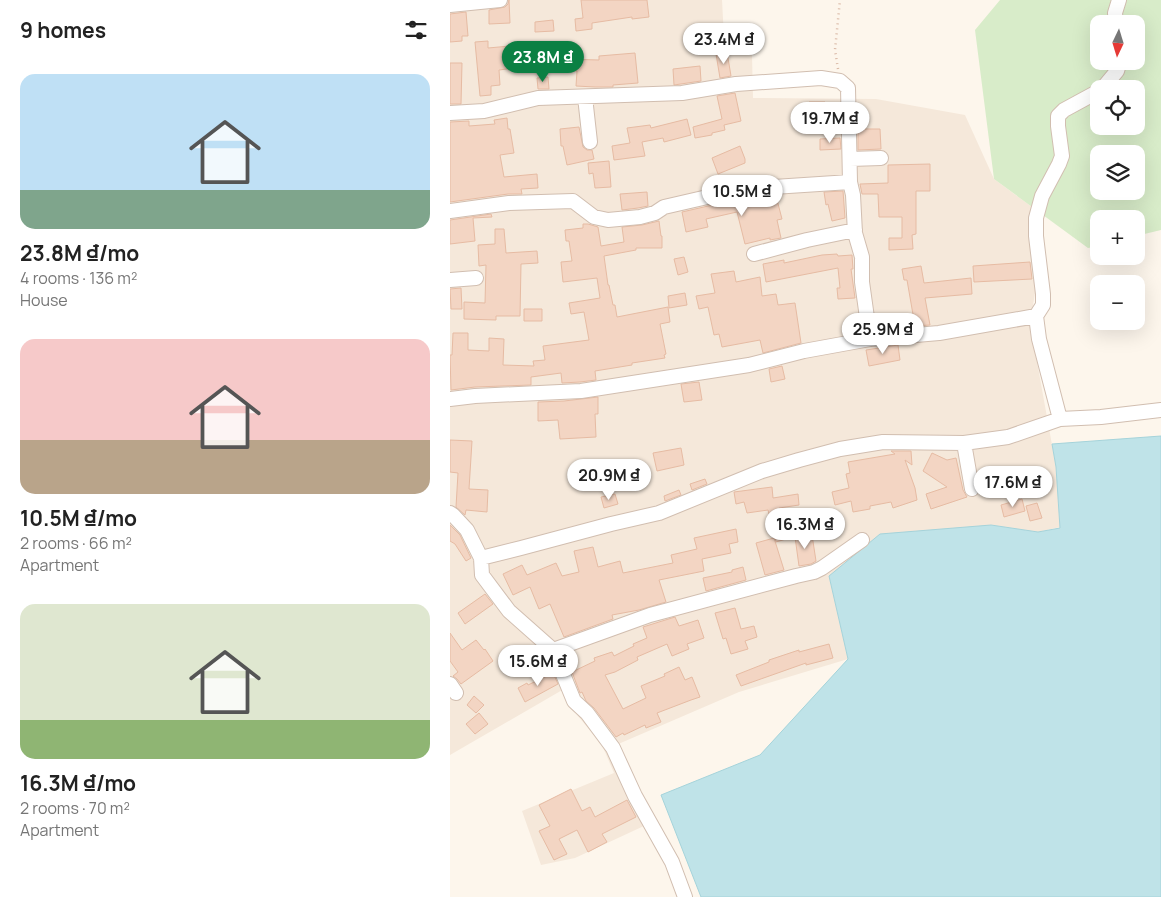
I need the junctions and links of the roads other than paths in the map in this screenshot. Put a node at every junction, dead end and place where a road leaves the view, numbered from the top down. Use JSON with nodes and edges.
{"nodes":[{"id":1,"x":500,"y":0,"type":"edge"},
{"id":2,"x":1119,"y":0,"type":"edge"},
{"id":3,"x":450,"y":5,"type":"edge"},
{"id":4,"x":1115,"y":15,"type":"edge"},
{"id":5,"x":1117,"y":70,"type":"edge"},
{"id":6,"x":1110,"y":80,"type":"edge"},
{"id":7,"x":1090,"y":96,"type":"edge"},
{"id":8,"x":585,"y":97,"type":"junction"},
{"id":9,"x":450,"y":113,"type":"edge"},
{"id":10,"x":590,"y":142,"type":"dead end"},
{"id":11,"x":881,"y":158,"type":"dead end"},
{"id":12,"x":850,"y":159,"type":"junction"},
{"id":13,"x":850,"y":182,"type":"junction"},
{"id":14,"x":450,"y":211,"type":"edge"},
{"id":15,"x":855,"y":230,"type":"junction"},
{"id":16,"x":754,"y":254,"type":"dead end"},
{"id":17,"x":476,"y":278,"type":"dead end"},
{"id":18,"x":450,"y":280,"type":"edge"},
{"id":19,"x":1036,"y":316,"type":"junction"},
{"id":20,"x":870,"y":338,"type":"junction"},
{"id":21,"x":450,"y":399,"type":"edge"},
{"id":22,"x":1161,"y":410,"type":"edge"},
{"id":23,"x":1060,"y":418,"type":"junction"},
{"id":24,"x":964,"y":443,"type":"junction"},
{"id":25,"x":972,"y":489,"type":"dead end"},
{"id":26,"x":450,"y":513,"type":"edge"},
{"id":27,"x":862,"y":540,"type":"dead end"},
{"id":28,"x":481,"y":558,"type":"junction"},
{"id":29,"x":553,"y":650,"type":"junction"},
{"id":30,"x":685,"y":897,"type":"edge"}],
"edges":[{"from":1,"to":3,"type":"street"},
{"from":2,"to":4,"type":"street"},
{"from":5,"to":6,"type":"street"},
{"from":7,"to":19,"type":"street"},
{"from":8,"to":9,"type":"street"},
{"from":8,"to":10,"type":"street"},
{"from":8,"to":12,"type":"street"},
{"from":11,"to":12,"type":"street"},
{"from":12,"to":13,"type":"street"},
{"from":13,"to":14,"type":"street"},
{"from":13,"to":15,"type":"street"},
{"from":15,"to":16,"type":"street"},
{"from":15,"to":20,"type":"street"},
{"from":17,"to":18,"type":"street"},
{"from":19,"to":20,"type":"street"},
{"from":19,"to":23,"type":"street"},
{"from":20,"to":21,"type":"street"},
{"from":22,"to":23,"type":"street"},
{"from":23,"to":24,"type":"street"},
{"from":24,"to":25,"type":"street"},
{"from":24,"to":28,"type":"street"},
{"from":26,"to":28,"type":"street"},
{"from":27,"to":29,"type":"street"},
{"from":28,"to":29,"type":"street"},
{"from":29,"to":30,"type":"street"}]}
